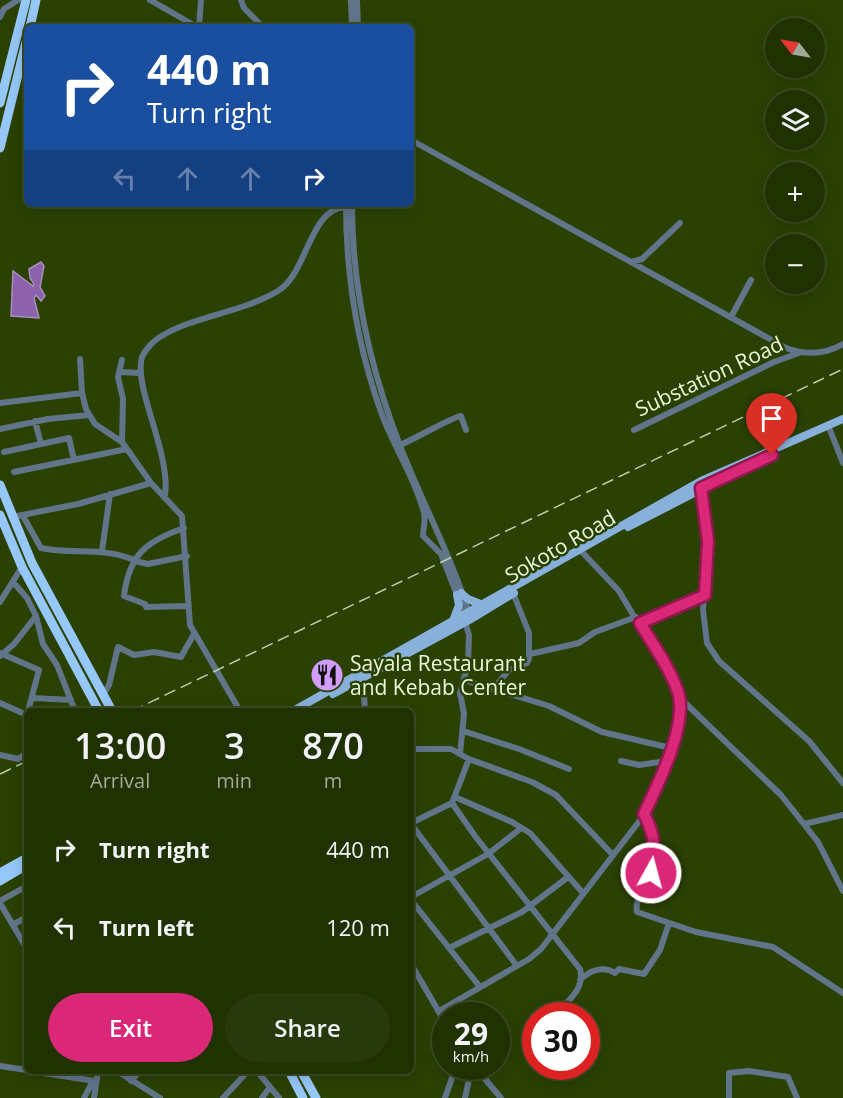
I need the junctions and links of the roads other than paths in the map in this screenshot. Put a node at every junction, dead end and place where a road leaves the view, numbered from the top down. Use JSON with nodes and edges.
{"nodes":[{"id":1,"x":18,"y":0,"type":"edge"},
{"id":2,"x":26,"y":0,"type":"edge"},
{"id":3,"x":36,"y":0,"type":"edge"},
{"id":4,"x":150,"y":0,"type":"edge"},
{"id":5,"x":201,"y":0,"type":"edge"},
{"id":6,"x":241,"y":0,"type":"edge"},
{"id":7,"x":351,"y":0,"type":"edge"},
{"id":8,"x":357,"y":0,"type":"edge"},
{"id":9,"x":0,"y":16,"type":"edge"},
{"id":10,"x":31,"y":24,"type":"edge"},
{"id":11,"x":192,"y":24,"type":"edge"},
{"id":12,"x":197,"y":24,"type":"edge"},
{"id":13,"x":260,"y":24,"type":"edge"},
{"id":14,"x":352,"y":24,"type":"edge"},
{"id":15,"x":358,"y":24,"type":"edge"},
{"id":16,"x":24,"y":50,"type":"edge"},
{"id":17,"x":0,"y":103,"type":"edge"},
{"id":18,"x":414,"y":142,"type":"edge"},
{"id":19,"x":0,"y":148,"type":"edge"},
{"id":20,"x":335,"y":207,"type":"edge"},
{"id":21,"x":348,"y":207,"type":"edge"},
{"id":22,"x":680,"y":224,"type":"dead end"},
{"id":23,"x":642,"y":259,"type":"junction"},
{"id":24,"x":631,"y":262,"type":"junction"},
{"id":25,"x":644,"y":269,"type":"junction"},
{"id":26,"x":751,"y":280,"type":"dead end"},
{"id":27,"x":731,"y":317,"type":"junction"},
{"id":28,"x":843,"y":344,"type":"edge"},
{"id":29,"x":799,"y":353,"type":"junction"},
{"id":30,"x":80,"y":359,"type":"dead end"},
{"id":31,"x":122,"y":360,"type":"dead end"},
{"id":32,"x":120,"y":372,"type":"junction"},
{"id":33,"x":141,"y":373,"type":"junction"},
{"id":34,"x":82,"y":393,"type":"junction"},
{"id":35,"x":0,"y":403,"type":"edge"},
{"id":36,"x":89,"y":415,"type":"junction"},
{"id":37,"x":843,"y":419,"type":"edge"},
{"id":38,"x":35,"y":421,"type":"junction"},
{"id":39,"x":843,"y":424,"type":"edge"},
{"id":40,"x":0,"y":429,"type":"edge"},
{"id":41,"x":466,"y":430,"type":"dead end"},
{"id":42,"x":634,"y":430,"type":"dead end"},
{"id":43,"x":830,"y":430,"type":"junction"},
{"id":44,"x":122,"y":442,"type":"junction"},
{"id":45,"x":41,"y":444,"type":"junction"},
{"id":46,"x":398,"y":447,"type":"junction"},
{"id":47,"x":127,"y":448,"type":"junction"},
{"id":48,"x":4,"y":452,"type":"dead end"},
{"id":49,"x":74,"y":460,"type":"junction"},
{"id":50,"x":843,"y":463,"type":"edge"},
{"id":51,"x":14,"y":472,"type":"dead end"},
{"id":52,"x":152,"y":483,"type":"junction"},
{"id":53,"x":0,"y":485,"type":"edge"},
{"id":54,"x":701,"y":488,"type":"junction"},
{"id":55,"x":111,"y":494,"type":"junction"},
{"id":56,"x":165,"y":495,"type":"junction"},
{"id":57,"x":0,"y":515,"type":"edge"},
{"id":58,"x":23,"y":516,"type":"junction"},
{"id":59,"x":12,"y":517,"type":"junction"},
{"id":60,"x":184,"y":528,"type":"junction"},
{"id":61,"x":102,"y":550,"type":"junction"},
{"id":62,"x":582,"y":552,"type":"junction"},
{"id":63,"x":187,"y":556,"type":"junction"},
{"id":64,"x":136,"y":561,"type":"junction"},
{"id":65,"x":22,"y":567,"type":"junction"},
{"id":66,"x":12,"y":582,"type":"junction"},
{"id":67,"x":513,"y":593,"type":"junction"},
{"id":68,"x":459,"y":594,"type":"junction"},
{"id":69,"x":705,"y":595,"type":"junction"},
{"id":70,"x":0,"y":602,"type":"edge"},
{"id":71,"x":483,"y":605,"type":"junction"},
{"id":72,"x":188,"y":606,"type":"junction"},
{"id":73,"x":36,"y":616,"type":"junction"},
{"id":74,"x":468,"y":617,"type":"junction"},
{"id":75,"x":638,"y":620,"type":"junction"},
{"id":76,"x":453,"y":621,"type":"junction"},
{"id":77,"x":194,"y":634,"type":"junction"},
{"id":78,"x":1,"y":654,"type":"edge"},
{"id":79,"x":530,"y":654,"type":"junction"},
{"id":80,"x":363,"y":679,"type":"junction"},
{"id":81,"x":464,"y":680,"type":"junction"},
{"id":82,"x":493,"y":689,"type":"junction"},
{"id":83,"x":679,"y":697,"type":"junction"},
{"id":84,"x":33,"y":698,"type":"junction"},
{"id":85,"x":71,"y":700,"type":"junction"},
{"id":86,"x":0,"y":703,"type":"edge"},
{"id":87,"x":108,"y":703,"type":"edge"},
{"id":88,"x":29,"y":708,"type":"edge"},
{"id":89,"x":74,"y":708,"type":"edge"},
{"id":90,"x":97,"y":708,"type":"edge"},
{"id":91,"x":238,"y":708,"type":"edge"},
{"id":92,"x":298,"y":708,"type":"edge"},
{"id":93,"x":308,"y":708,"type":"edge"},
{"id":94,"x":365,"y":708,"type":"edge"},
{"id":95,"x":24,"y":713,"type":"edge"},
{"id":96,"x":463,"y":731,"type":"junction"},
{"id":97,"x":414,"y":748,"type":"edge"},
{"id":98,"x":671,"y":748,"type":"junction"},
{"id":99,"x":460,"y":754,"type":"junction"},
{"id":100,"x":0,"y":755,"type":"edge"},
{"id":101,"x":24,"y":755,"type":"edge"},
{"id":102,"x":469,"y":759,"type":"junction"},
{"id":103,"x":621,"y":761,"type":"dead end"},
{"id":104,"x":664,"y":765,"type":"junction"},
{"id":105,"x":569,"y":769,"type":"dead end"},
{"id":106,"x":843,"y":783,"type":"edge"},
{"id":107,"x":453,"y":800,"type":"junction"},
{"id":108,"x":644,"y":814,"type":"junction"},
{"id":109,"x":843,"y":815,"type":"edge"},
{"id":110,"x":414,"y":821,"type":"edge"},
{"id":111,"x":804,"y":824,"type":"junction"},
{"id":112,"x":414,"y":827,"type":"edge"},
{"id":113,"x":520,"y":829,"type":"junction"},
{"id":114,"x":488,"y":854,"type":"junction"},
{"id":115,"x":612,"y":854,"type":"junction"},
{"id":116,"x":24,"y":860,"type":"edge"},
{"id":117,"x":24,"y":867,"type":"edge"},
{"id":118,"x":0,"y":873,"type":"edge"},
{"id":119,"x":448,"y":876,"type":"junction"},
{"id":120,"x":568,"y":877,"type":"junction"},
{"id":121,"x":0,"y":880,"type":"edge"},
{"id":122,"x":24,"y":888,"type":"edge"},
{"id":123,"x":843,"y":891,"type":"edge"},
{"id":124,"x":584,"y":892,"type":"junction"},
{"id":125,"x":414,"y":896,"type":"edge"},
{"id":126,"x":0,"y":902,"type":"edge"},
{"id":127,"x":414,"y":902,"type":"edge"},
{"id":128,"x":530,"y":906,"type":"junction"},
{"id":129,"x":24,"y":919,"type":"edge"},
{"id":130,"x":669,"y":923,"type":"junction"},
{"id":131,"x":14,"y":924,"type":"junction"},
{"id":132,"x":489,"y":926,"type":"junction"},
{"id":133,"x":552,"y":934,"type":"junction"},
{"id":134,"x":24,"y":943,"type":"edge"},
{"id":135,"x":449,"y":948,"type":"junction"},
{"id":136,"x":517,"y":966,"type":"junction"},
{"id":137,"x":414,"y":969,"type":"edge"},
{"id":138,"x":580,"y":981,"type":"junction"},
{"id":139,"x":480,"y":987,"type":"junction"},
{"id":140,"x":843,"y":993,"type":"edge"},
{"id":141,"x":434,"y":1002,"type":"edge"},
{"id":142,"x":454,"y":1002,"type":"edge"},
{"id":143,"x":568,"y":1002,"type":"edge"},
{"id":144,"x":0,"y":1066,"type":"edge"},
{"id":145,"x":24,"y":1070,"type":"edge"},
{"id":146,"x":48,"y":1074,"type":"edge"},
{"id":147,"x":97,"y":1074,"type":"edge"},
{"id":148,"x":121,"y":1074,"type":"edge"},
{"id":149,"x":137,"y":1074,"type":"edge"},
{"id":150,"x":245,"y":1074,"type":"edge"},
{"id":151,"x":259,"y":1074,"type":"edge"},
{"id":152,"x":291,"y":1074,"type":"edge"},
{"id":153,"x":303,"y":1074,"type":"edge"},
{"id":154,"x":451,"y":1080,"type":"edge"},
{"id":155,"x":470,"y":1080,"type":"edge"},
{"id":156,"x":485,"y":1080,"type":"edge"},
{"id":157,"x":94,"y":1081,"type":"junction"},
{"id":158,"x":130,"y":1081,"type":"junction"},
{"id":159,"x":270,"y":1087,"type":"junction"},
{"id":160,"x":84,"y":1098,"type":"edge"},
{"id":161,"x":94,"y":1098,"type":"edge"},
{"id":162,"x":160,"y":1098,"type":"edge"},
{"id":163,"x":223,"y":1098,"type":"edge"},
{"id":164,"x":262,"y":1098,"type":"edge"},
{"id":165,"x":279,"y":1098,"type":"edge"},
{"id":166,"x":303,"y":1098,"type":"edge"},
{"id":167,"x":316,"y":1098,"type":"edge"},
{"id":168,"x":445,"y":1098,"type":"edge"},
{"id":169,"x":465,"y":1098,"type":"edge"},
{"id":170,"x":501,"y":1098,"type":"edge"},
{"id":171,"x":729,"y":1098,"type":"edge"},
{"id":172,"x":797,"y":1098,"type":"edge"}],
"edges":[{"from":1,"to":9,"type":"street"},
{"from":2,"to":17,"type":"highway"},
{"from":3,"to":10,"type":"highway"},
{"from":4,"to":11,"type":"street"},
{"from":5,"to":12,"type":"street"},
{"from":6,"to":13,"type":"street"},
{"from":7,"to":14,"type":"street"},
{"from":8,"to":15,"type":"street"},
{"from":16,"to":19,"type":"highway"},
{"from":18,"to":24,"type":"street"},
{"from":20,"to":33,"type":"street"},
{"from":21,"to":46,"type":"street"},
{"from":22,"to":23,"type":"street"},
{"from":23,"to":24,"type":"street"},
{"from":23,"to":25,"type":"street"},
{"from":24,"to":25,"type":"street"},
{"from":25,"to":27,"type":"street"},
{"from":26,"to":27,"type":"street"},
{"from":27,"to":29,"type":"street"},
{"from":28,"to":29,"type":"street","name":"Substation Road"},
{"from":29,"to":42,"type":"street","name":"Substation Road"},
{"from":30,"to":34,"type":"street"},
{"from":31,"to":32,"type":"street"},
{"from":32,"to":33,"type":"street"},
{"from":32,"to":44,"type":"street"},
{"from":33,"to":56,"type":"street"},
{"from":34,"to":35,"type":"street"},
{"from":34,"to":36,"type":"street"},
{"from":36,"to":38,"type":"street"},
{"from":36,"to":44,"type":"street"},
{"from":37,"to":71,"type":"main road","name":"Sokoto Road"},
{"from":38,"to":40,"type":"street"},
{"from":38,"to":45,"type":"street"},
{"from":39,"to":43,"type":"main road","name":"Sokoto Road"},
{"from":41,"to":46,"type":"street"},
{"from":43,"to":50,"type":"street"},
{"from":43,"to":54,"type":"main road","name":"Sokoto Road"},
{"from":44,"to":47,"type":"street"},
{"from":45,"to":48,"type":"street"},
{"from":45,"to":49,"type":"street"},
{"from":46,"to":68,"type":"street"},
{"from":46,"to":68,"type":"street"},
{"from":47,"to":49,"type":"street"},
{"from":47,"to":52,"type":"street"},
{"from":49,"to":51,"type":"street"},
{"from":52,"to":55,"type":"street"},
{"from":52,"to":56,"type":"street"},
{"from":53,"to":59,"type":"highway"},
{"from":54,"to":62,"type":"main road","name":"Sokoto Road"},
{"from":54,"to":69,"type":"street"},
{"from":55,"to":58,"type":"street"},
{"from":55,"to":61,"type":"street"},
{"from":56,"to":60,"type":"street"},
{"from":57,"to":65,"type":"highway"},
{"from":58,"to":59,"type":"street"},
{"from":58,"to":61,"type":"street"},
{"from":59,"to":87,"type":"highway"},
{"from":60,"to":63,"type":"street"},
{"from":60,"to":64,"type":"street"},
{"from":61,"to":64,"type":"street"},
{"from":62,"to":67,"type":"main road","name":"Sokoto Road"},
{"from":62,"to":75,"type":"street"},
{"from":63,"to":64,"type":"street"},
{"from":63,"to":72,"type":"street"},
{"from":64,"to":72,"type":"street"},
{"from":65,"to":66,"type":"street"},
{"from":65,"to":90,"type":"highway"},
{"from":66,"to":70,"type":"street"},
{"from":66,"to":73,"type":"street"},
{"from":67,"to":74,"type":"main road","name":"Sokoto Road"},
{"from":67,"to":79,"type":"street"},
{"from":68,"to":71,"type":"main road"},
{"from":68,"to":74,"type":"street"},
{"from":68,"to":76,"type":"main road"},
{"from":69,"to":75,"type":"street"},
{"from":69,"to":106,"type":"street"},
{"from":71,"to":74,"type":"main road","name":"Sokoto Road"},
{"from":72,"to":77,"type":"street"},
{"from":73,"to":78,"type":"street"},
{"from":73,"to":85,"type":"street"},
{"from":74,"to":76,"type":"main road"},
{"from":74,"to":80,"type":"main road","name":"Sokoto Road"},
{"from":74,"to":81,"type":"street"},
{"from":75,"to":79,"type":"street"},
{"from":75,"to":83,"type":"street"},
{"from":76,"to":92,"type":"main road"},
{"from":77,"to":87,"type":"street"},
{"from":77,"to":91,"type":"street"},
{"from":78,"to":84,"type":"street"},
{"from":79,"to":82,"type":"street"},
{"from":80,"to":93,"type":"main road","name":"Sokoto Road"},
{"from":80,"to":94,"type":"street"},
{"from":81,"to":82,"type":"street"},
{"from":81,"to":96,"type":"street"},
{"from":82,"to":98,"type":"street"},
{"from":83,"to":98,"type":"street"},
{"from":83,"to":111,"type":"street"},
{"from":84,"to":85,"type":"street"},
{"from":84,"to":88,"type":"street"},
{"from":85,"to":89,"type":"street"},
{"from":86,"to":95,"type":"street"},
{"from":96,"to":99,"type":"street"},
{"from":96,"to":105,"type":"street"},
{"from":97,"to":99,"type":"street"},
{"from":98,"to":104,"type":"street"},
{"from":99,"to":102,"type":"street"},
{"from":100,"to":101,"type":"street"},
{"from":102,"to":107,"type":"street"},
{"from":102,"to":115,"type":"street"},
{"from":103,"to":104,"type":"street"},
{"from":104,"to":108,"type":"street"},
{"from":107,"to":110,"type":"street"},
{"from":107,"to":113,"type":"street"},
{"from":107,"to":114,"type":"street"},
{"from":108,"to":115,"type":"street"},
{"from":108,"to":130,"type":"street"},
{"from":109,"to":111,"type":"street"},
{"from":111,"to":123,"type":"street"},
{"from":112,"to":119,"type":"street"},
{"from":113,"to":114,"type":"street"},
{"from":113,"to":120,"type":"street"},
{"from":114,"to":119,"type":"street"},
{"from":114,"to":128,"type":"street"},
{"from":115,"to":124,"type":"street"},
{"from":116,"to":118,"type":"highway"},
{"from":117,"to":121,"type":"highway"},
{"from":119,"to":125,"type":"street"},
{"from":119,"to":132,"type":"street"},
{"from":120,"to":124,"type":"street"},
{"from":120,"to":128,"type":"street"},
{"from":122,"to":126,"type":"street"},
{"from":124,"to":133,"type":"street"},
{"from":126,"to":131,"type":"street"},
{"from":127,"to":135,"type":"street"},
{"from":128,"to":132,"type":"street"},
{"from":128,"to":133,"type":"street"},
{"from":129,"to":131,"type":"street"},
{"from":130,"to":138,"type":"street"},
{"from":130,"to":140,"type":"street"},
{"from":131,"to":134,"type":"street"},
{"from":132,"to":135,"type":"street"},
{"from":132,"to":136,"type":"street"},
{"from":133,"to":136,"type":"street"},
{"from":133,"to":138,"type":"street"},
{"from":135,"to":139,"type":"street"},
{"from":136,"to":139,"type":"street"},
{"from":137,"to":141,"type":"street"},
{"from":138,"to":143,"type":"street"},
{"from":139,"to":142,"type":"street"},
{"from":144,"to":145,"type":"street"},
{"from":146,"to":157,"type":"street"},
{"from":147,"to":157,"type":"street"},
{"from":148,"to":158,"type":"street"},
{"from":149,"to":158,"type":"street"},
{"from":150,"to":163,"type":"street"},
{"from":151,"to":159,"type":"street"},
{"from":152,"to":166,"type":"highway"},
{"from":153,"to":167,"type":"highway"},
{"from":154,"to":168,"type":"street"},
{"from":155,"to":169,"type":"street"},
{"from":156,"to":170,"type":"street"},
{"from":157,"to":160,"type":"street"},
{"from":157,"to":161,"type":"street"},
{"from":158,"to":162,"type":"street"},
{"from":159,"to":164,"type":"street"},
{"from":159,"to":165,"type":"street"},
{"from":171,"to":172,"type":"street"}]}
